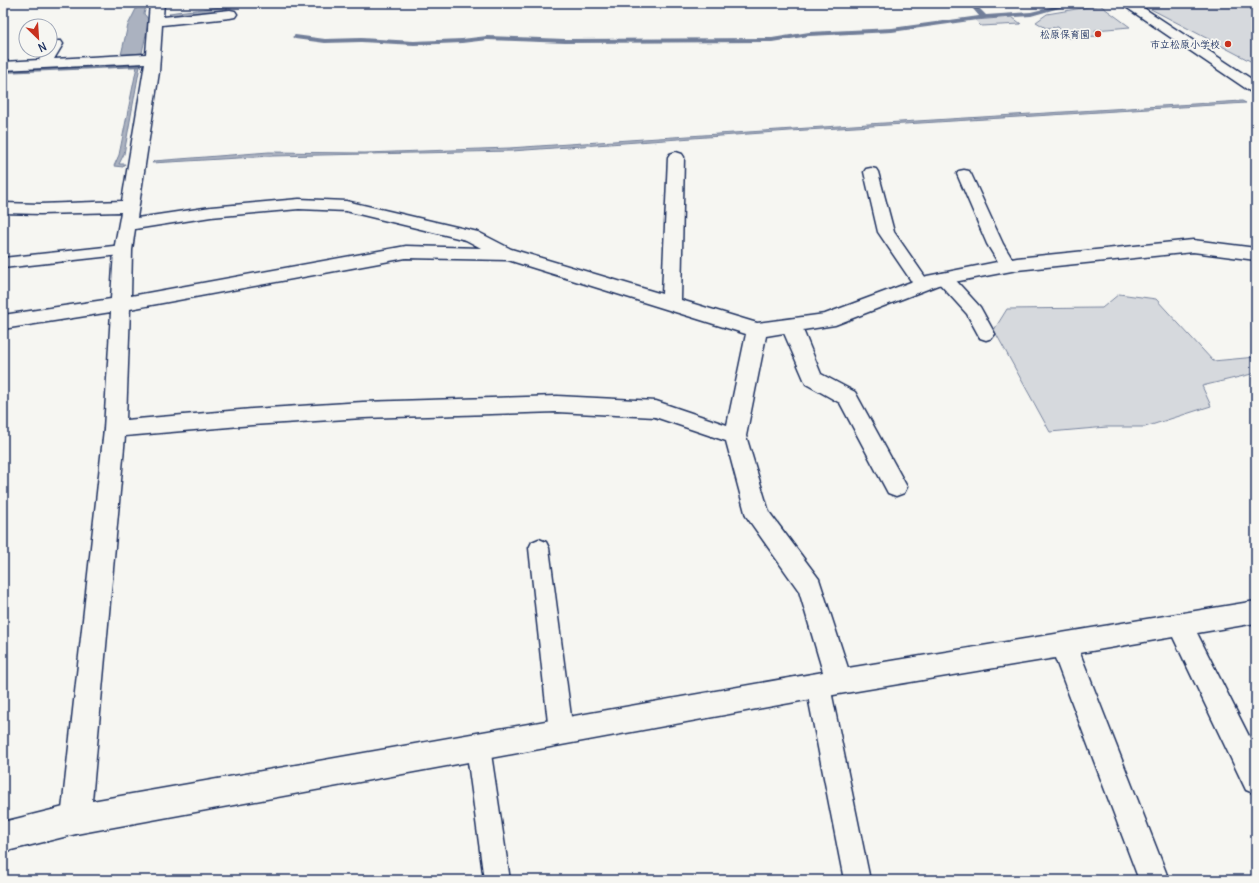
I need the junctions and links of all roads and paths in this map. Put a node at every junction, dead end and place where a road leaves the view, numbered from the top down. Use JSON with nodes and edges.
{"nodes":[{"id":1,"x":1126,"y":3,"type":"edge"},
{"id":2,"x":156,"y":12,"type":"edge"},
{"id":3,"x":230,"y":14,"type":"dead end"},
{"id":4,"x":48,"y":58,"type":"edge"},
{"id":5,"x":153,"y":58,"type":"junction"},
{"id":6,"x":44,"y":64,"type":"junction"},
{"id":7,"x":3,"y":66,"type":"edge"},
{"id":8,"x":1256,"y":89,"type":"edge"},
{"id":9,"x":1256,"y":99,"type":"edge"},
{"id":10,"x":1256,"y":104,"type":"edge"},
{"id":11,"x":676,"y":157,"type":"dead end"},
{"id":12,"x":871,"y":172,"type":"dead end"},
{"id":13,"x":964,"y":174,"type":"dead end"},
{"id":14,"x":3,"y":208,"type":"edge"},
{"id":15,"x":128,"y":216,"type":"junction"},
{"id":16,"x":123,"y":250,"type":"junction"},
{"id":17,"x":509,"y":254,"type":"junction"},
{"id":18,"x":1256,"y":254,"type":"edge"},
{"id":19,"x":3,"y":263,"type":"edge"},
{"id":20,"x":1008,"y":265,"type":"junction"},
{"id":21,"x":944,"y":278,"type":"junction"},
{"id":22,"x":922,"y":284,"type":"junction"},
{"id":23,"x":120,"y":304,"type":"junction"},
{"id":24,"x":671,"y":304,"type":"junction"},
{"id":25,"x":3,"y":322,"type":"edge"},
{"id":26,"x":792,"y":325,"type":"junction"},
{"id":27,"x":758,"y":330,"type":"junction"},
{"id":28,"x":986,"y":334,"type":"dead end"},
{"id":29,"x":115,"y":429,"type":"junction"},
{"id":30,"x":735,"y":436,"type":"junction"},
{"id":31,"x":896,"y":487,"type":"dead end"},
{"id":32,"x":539,"y":548,"type":"dead end"},
{"id":33,"x":1256,"y":612,"type":"edge"},
{"id":34,"x":1180,"y":625,"type":"junction"},
{"id":35,"x":1063,"y":644,"type":"junction"},
{"id":36,"x":829,"y":684,"type":"junction"},
{"id":37,"x":561,"y":732,"type":"junction"},
{"id":38,"x":478,"y":747,"type":"junction"},
{"id":39,"x":1256,"y":780,"type":"edge"},
{"id":40,"x":76,"y":819,"type":"junction"},
{"id":41,"x":3,"y":837,"type":"edge"},
{"id":42,"x":497,"y":880,"type":"edge"},
{"id":43,"x":857,"y":880,"type":"edge"},
{"id":44,"x":1154,"y":880,"type":"edge"}],
"edges":[{"from":1,"to":8,"type":"street"},
{"from":2,"to":3,"type":"street"},
{"from":2,"to":5,"type":"street"},
{"from":4,"to":6,"type":"street"},
{"from":5,"to":6,"type":"street"},
{"from":5,"to":15,"type":"street"},
{"from":6,"to":7,"type":"street"},
{"from":9,"to":10,"type":"street"},
{"from":11,"to":24,"type":"street"},
{"from":12,"to":22,"type":"lane"},
{"from":13,"to":20,"type":"lane"},
{"from":14,"to":15,"type":"street"},
{"from":15,"to":16,"type":"street"},
{"from":15,"to":17,"type":"street"},
{"from":16,"to":19,"type":"lane"},
{"from":16,"to":23,"type":"street"},
{"from":17,"to":23,"type":"street"},
{"from":17,"to":24,"type":"street"},
{"from":18,"to":20,"type":"street"},
{"from":20,"to":21,"type":"street"},
{"from":21,"to":22,"type":"street"},
{"from":21,"to":28,"type":"lane"},
{"from":22,"to":26,"type":"street"},
{"from":23,"to":25,"type":"street"},
{"from":23,"to":29,"type":"street"},
{"from":24,"to":27,"type":"street"},
{"from":26,"to":27,"type":"street"},
{"from":26,"to":31,"type":"street"},
{"from":27,"to":30,"type":"street"},
{"from":29,"to":30,"type":"street"},
{"from":29,"to":40,"type":"street"},
{"from":30,"to":36,"type":"street"},
{"from":32,"to":37,"type":"lane"},
{"from":33,"to":34,"type":"street"},
{"from":34,"to":35,"type":"street"},
{"from":34,"to":39,"type":"street"},
{"from":35,"to":36,"type":"street"},
{"from":35,"to":44,"type":"street"},
{"from":36,"to":37,"type":"street"},
{"from":36,"to":43,"type":"lane"},
{"from":37,"to":38,"type":"street"},
{"from":38,"to":40,"type":"street"},
{"from":38,"to":42,"type":"lane"},
{"from":40,"to":41,"type":"street"}]}
